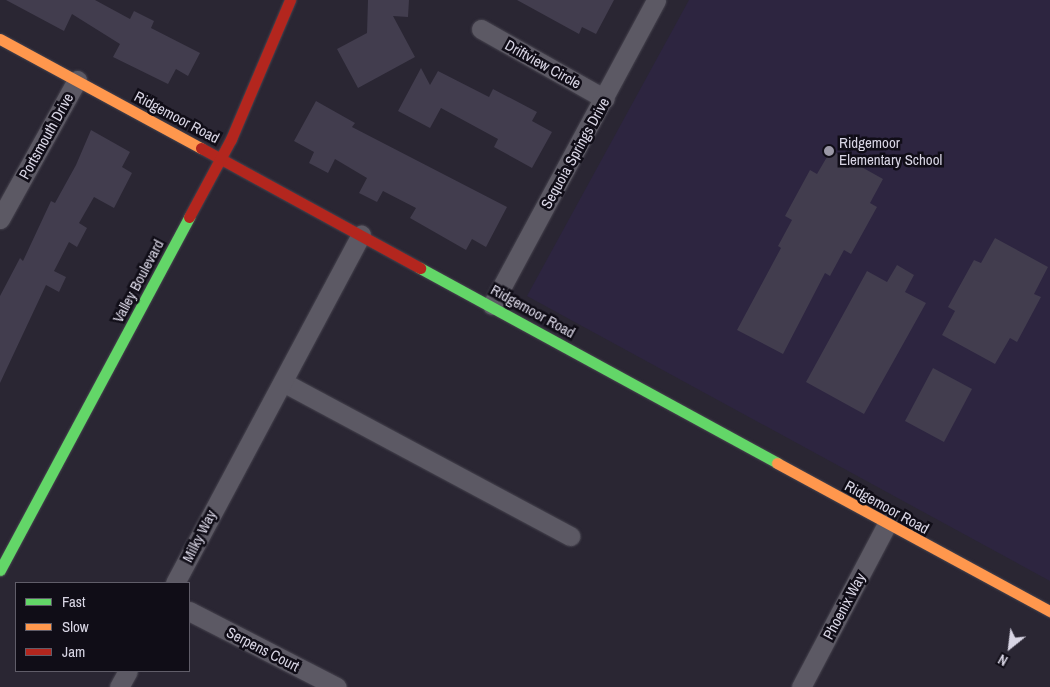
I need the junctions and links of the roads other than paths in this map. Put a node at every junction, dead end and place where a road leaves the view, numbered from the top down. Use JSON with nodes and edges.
{"nodes":[{"id":1,"x":290,"y":0,"type":"edge"},
{"id":2,"x":656,"y":0,"type":"edge"},
{"id":3,"x":481,"y":29,"type":"dead end"},
{"id":4,"x":0,"y":38,"type":"edge"},
{"id":5,"x":77,"y":80,"type":"junction"},
{"id":6,"x":605,"y":99,"type":"junction"},
{"id":7,"x":221,"y":158,"type":"junction"},
{"id":8,"x":0,"y":219,"type":"edge"},
{"id":9,"x":361,"y":236,"type":"junction"},
{"id":10,"x":492,"y":305,"type":"junction"},
{"id":11,"x":282,"y":382,"type":"junction"},
{"id":12,"x":887,"y":524,"type":"junction"},
{"id":13,"x":570,"y":536,"type":"dead end"},
{"id":14,"x":0,"y":570,"type":"edge"},
{"id":15,"x":176,"y":582,"type":"edge"},
{"id":16,"x":1050,"y":611,"type":"edge"},
{"id":17,"x":190,"y":612,"type":"edge"},
{"id":18,"x":127,"y":672,"type":"edge"},
{"id":19,"x":119,"y":687,"type":"edge"},
{"id":20,"x":337,"y":687,"type":"edge"},
{"id":21,"x":801,"y":687,"type":"edge"}],
"edges":[{"from":1,"to":7,"type":"street","name":"Valley Boulevard"},
{"from":2,"to":6,"type":"street","name":"Sequoia Springs Drive"},
{"from":3,"to":6,"type":"street","name":"Driftview Circle"},
{"from":4,"to":5,"type":"street","name":"Ridgemoor Road"},
{"from":5,"to":7,"type":"street","name":"Ridgemoor Road"},
{"from":5,"to":8,"type":"street","name":"Portsmouth Drive"},
{"from":6,"to":10,"type":"street","name":"Sequoia Springs Drive"},
{"from":7,"to":9,"type":"street","name":"Ridgemoor Road"},
{"from":7,"to":14,"type":"street","name":"Valley Boulevard"},
{"from":9,"to":10,"type":"street","name":"Ridgemoor Road"},
{"from":9,"to":11,"type":"street","name":"Milky Way"},
{"from":10,"to":12,"type":"street","name":"Ridgemoor Road"},
{"from":11,"to":13,"type":"street"},
{"from":11,"to":15,"type":"street","name":"Milky Way"},
{"from":12,"to":16,"type":"street","name":"Ridgemoor Road"},
{"from":12,"to":21,"type":"street","name":"Phoenix Way"},
{"from":17,"to":20,"type":"street","name":"Serpens Court"},
{"from":18,"to":19,"type":"street"}]}
